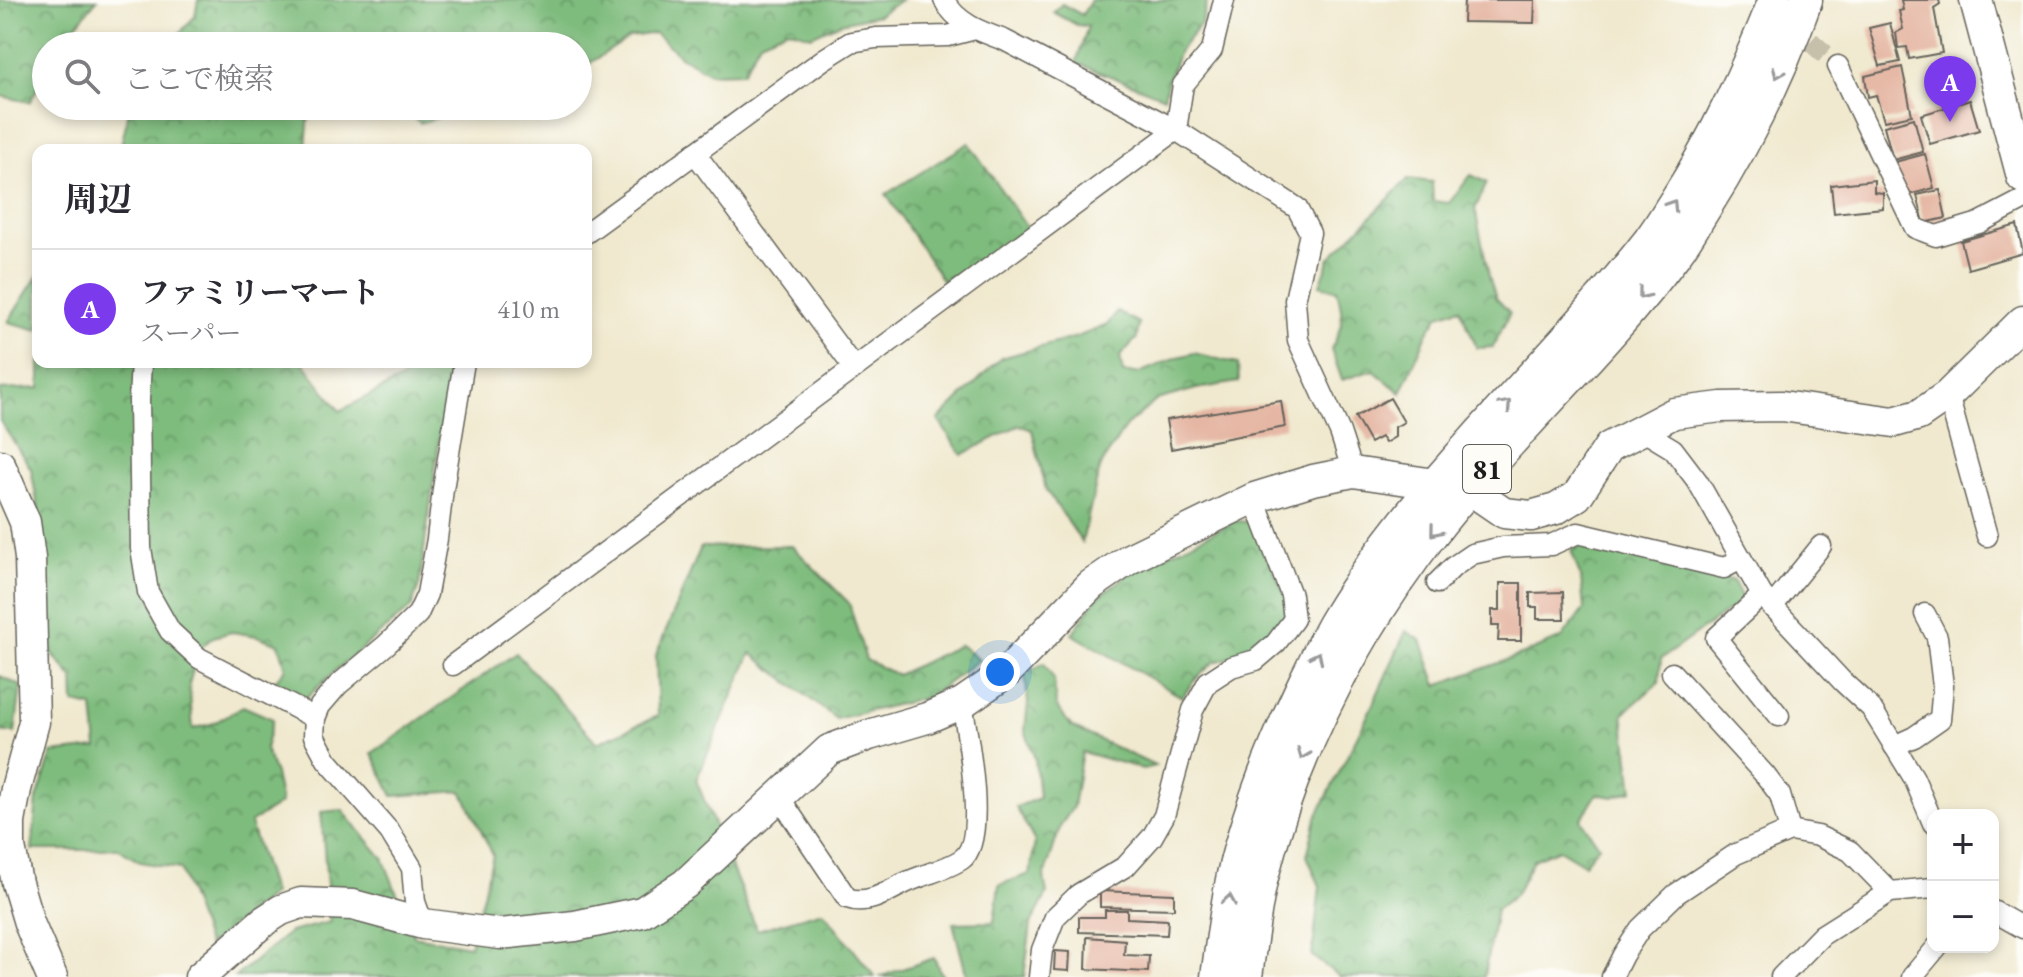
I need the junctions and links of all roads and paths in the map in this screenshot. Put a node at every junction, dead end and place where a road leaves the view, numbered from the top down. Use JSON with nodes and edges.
{"nodes":[{"id":1,"x":944,"y":0,"type":"edge"},
{"id":2,"x":1224,"y":0,"type":"edge"},
{"id":3,"x":1775,"y":0,"type":"edge"},
{"id":4,"x":1806,"y":0,"type":"edge"},
{"id":5,"x":1976,"y":0,"type":"edge"},
{"id":6,"x":975,"y":29,"type":"junction"},
{"id":7,"x":1838,"y":66,"type":"tunnel mouth"},
{"id":8,"x":1176,"y":130,"type":"junction"},
{"id":9,"x":695,"y":153,"type":"junction"},
{"id":10,"x":2023,"y":177,"type":"edge"},
{"id":11,"x":2023,"y":200,"type":"edge"},
{"id":12,"x":592,"y":229,"type":"edge"},
{"id":13,"x":2023,"y":321,"type":"edge"},
{"id":14,"x":141,"y":368,"type":"edge"},
{"id":15,"x":463,"y":368,"type":"edge"},
{"id":16,"x":854,"y":368,"type":"junction"},
{"id":17,"x":1948,"y":395,"type":"junction"},
{"id":18,"x":1640,"y":429,"type":"junction"},
{"id":19,"x":0,"y":465,"type":"edge"},
{"id":20,"x":1353,"y":472,"type":"junction"},
{"id":21,"x":1435,"y":484,"type":"junction"},
{"id":22,"x":1469,"y":489,"type":"junction"},
{"id":23,"x":1254,"y":498,"type":"junction"},
{"id":24,"x":1987,"y":536,"type":"dead end"},
{"id":25,"x":1821,"y":546,"type":"dead end"},
{"id":26,"x":1741,"y":559,"type":"junction"},
{"id":27,"x":1437,"y":583,"type":"dead end"},
{"id":28,"x":1767,"y":601,"type":"junction"},
{"id":29,"x":1925,"y":614,"type":"dead end"},
{"id":30,"x":453,"y":665,"type":"dead end"},
{"id":31,"x":1672,"y":673,"type":"dead end"},
{"id":32,"x":962,"y":703,"type":"junction"},
{"id":33,"x":1779,"y":716,"type":"dead end"},
{"id":34,"x":315,"y":718,"type":"junction"},
{"id":35,"x":1894,"y":746,"type":"junction"},
{"id":36,"x":779,"y":797,"type":"junction"},
{"id":37,"x":1927,"y":809,"type":"edge"},
{"id":38,"x":1790,"y":831,"type":"junction"},
{"id":39,"x":1927,"y":889,"type":"edge"},
{"id":40,"x":1890,"y":892,"type":"junction"},
{"id":41,"x":1999,"y":914,"type":"edge"},
{"id":42,"x":423,"y":924,"type":"junction"},
{"id":43,"x":2023,"y":928,"type":"edge"},
{"id":44,"x":1932,"y":953,"type":"edge"},
{"id":45,"x":52,"y":977,"type":"edge"},
{"id":46,"x":200,"y":977,"type":"edge"},
{"id":47,"x":1039,"y":977,"type":"edge"},
{"id":48,"x":1217,"y":977,"type":"edge"},
{"id":49,"x":1246,"y":977,"type":"edge"},
{"id":50,"x":1612,"y":977,"type":"edge"},
{"id":51,"x":1781,"y":977,"type":"edge"},
{"id":52,"x":1912,"y":977,"type":"edge"}],
"edges":[{"from":1,"to":6,"type":"street"},
{"from":2,"to":8,"type":"street"},
{"from":21,"to":3,"type":"main road","number":"81","one_way":true},
{"from":4,"to":22,"type":"main road","number":"81","one_way":true},
{"from":5,"to":10,"type":"main road"},
{"from":6,"to":8,"type":"street"},
{"from":6,"to":9,"type":"street"},
{"from":7,"to":11,"type":"street"},
{"from":8,"to":16,"type":"street"},
{"from":8,"to":20,"type":"street"},
{"from":9,"to":12,"type":"street"},
{"from":9,"to":16,"type":"street"},
{"from":13,"to":17,"type":"street"},
{"from":14,"to":34,"type":"street"},
{"from":15,"to":34,"type":"street"},
{"from":16,"to":30,"type":"street"},
{"from":17,"to":18,"type":"street"},
{"from":17,"to":24,"type":"street"},
{"from":18,"to":22,"type":"street"},
{"from":18,"to":26,"type":"street"},
{"from":19,"to":45,"type":"street"},
{"from":20,"to":21,"type":"street"},
{"from":20,"to":23,"type":"street"},
{"from":21,"to":22,"type":"street"},
{"from":48,"to":21,"type":"main road","number":"81","one_way":true},
{"from":22,"to":49,"type":"main road","number":"81","one_way":true},
{"from":23,"to":32,"type":"street"},
{"from":23,"to":47,"type":"street"},
{"from":25,"to":28,"type":"street"},
{"from":26,"to":27,"type":"street"},
{"from":26,"to":28,"type":"street"},
{"from":28,"to":33,"type":"street"},
{"from":28,"to":35,"type":"street"},
{"from":29,"to":35,"type":"street"},
{"from":31,"to":38,"type":"street"},
{"from":32,"to":36,"type":"street"},
{"from":32,"to":36,"type":"street"},
{"from":34,"to":42,"type":"street"},
{"from":35,"to":37,"type":"street"},
{"from":36,"to":42,"type":"street"},
{"from":38,"to":40,"type":"street"},
{"from":38,"to":50,"type":"street"},
{"from":39,"to":40,"type":"street"},
{"from":40,"to":51,"type":"street"},
{"from":41,"to":43,"type":"street"},
{"from":42,"to":46,"type":"street"},
{"from":44,"to":52,"type":"street"}]}
